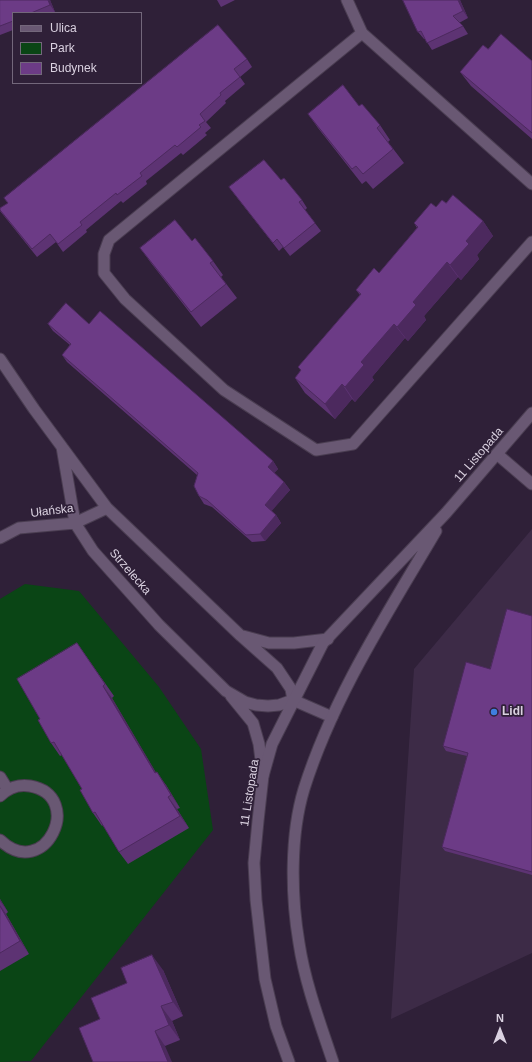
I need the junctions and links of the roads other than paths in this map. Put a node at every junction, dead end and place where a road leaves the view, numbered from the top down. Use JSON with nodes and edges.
{"nodes":[{"id":1,"x":347,"y":0,"type":"edge"},
{"id":2,"x":362,"y":33,"type":"junction"},
{"id":3,"x":532,"y":184,"type":"edge"},
{"id":4,"x":532,"y":242,"type":"edge"},
{"id":5,"x":0,"y":359,"type":"edge"},
{"id":6,"x":532,"y":414,"type":"edge"},
{"id":7,"x":61,"y":445,"type":"junction"},
{"id":8,"x":497,"y":454,"type":"junction"},
{"id":9,"x":532,"y":484,"type":"edge"},
{"id":10,"x":107,"y":508,"type":"junction"},
{"id":11,"x":446,"y":513,"type":"junction"},
{"id":12,"x":75,"y":523,"type":"junction"},
{"id":13,"x":0,"y":538,"type":"edge"},
{"id":14,"x":241,"y":636,"type":"junction"},
{"id":15,"x":328,"y":639,"type":"junction"},
{"id":16,"x":226,"y":691,"type":"junction"},
{"id":17,"x":293,"y":700,"type":"junction"},
{"id":18,"x":332,"y":717,"type":"junction"},
{"id":19,"x":263,"y":776,"type":"junction"},
{"id":20,"x":0,"y":777,"type":"edge"},
{"id":21,"x":4,"y":793,"type":"edge"},
{"id":22,"x":0,"y":840,"type":"edge"},
{"id":23,"x":289,"y":1062,"type":"edge"},
{"id":24,"x":332,"y":1062,"type":"edge"}],
"edges":[{"from":1,"to":2,"type":"street"},
{"from":2,"to":3,"type":"street"},
{"from":2,"to":4,"type":"street"},
{"from":5,"to":7,"type":"street","name":"Strzelecka"},
{"from":6,"to":8,"type":"street","name":"11 Listopada"},
{"from":7,"to":10,"type":"street","name":"Strzelecka"},
{"from":7,"to":12,"type":"street","name":"Strzelecka"},
{"from":8,"to":9,"type":"street"},
{"from":8,"to":11,"type":"street","name":"11 Listopada"},
{"from":10,"to":12,"type":"street","name":"Ułańska"},
{"from":10,"to":14,"type":"street","name":"Strzelecka"},
{"from":11,"to":15,"type":"street","name":"11 Listopada"},
{"from":11,"to":18,"type":"street","name":"11 Listopada"},
{"from":12,"to":13,"type":"street","name":"Ułańska"},
{"from":12,"to":16,"type":"street","name":"Strzelecka"},
{"from":14,"to":15,"type":"street","name":"Strzelecka"},
{"from":14,"to":17,"type":"street","name":"Strzelecka"},
{"from":15,"to":17,"type":"street","name":"11 Listopada"},
{"from":16,"to":17,"type":"street","name":"Strzelecka"},
{"from":16,"to":19,"type":"street","name":"Strzelecka"},
{"from":17,"to":18,"type":"street"},
{"from":17,"to":19,"type":"street","name":"11 Listopada"},
{"from":18,"to":24,"type":"street","name":"11 Listopada"},
{"from":19,"to":23,"type":"street","name":"11 Listopada"},
{"from":20,"to":21,"type":"street"},
{"from":21,"to":22,"type":"street"}]}
